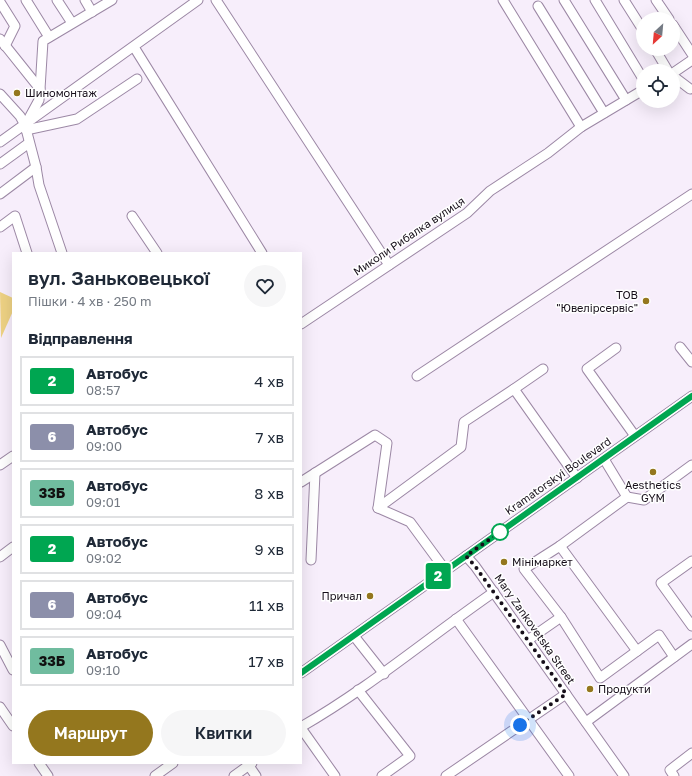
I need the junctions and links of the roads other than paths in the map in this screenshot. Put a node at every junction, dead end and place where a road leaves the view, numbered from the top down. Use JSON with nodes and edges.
{"nodes":[{"id":1,"x":26,"y":0,"type":"edge"},
{"id":2,"x":57,"y":0,"type":"edge"},
{"id":3,"x":85,"y":0,"type":"edge"},
{"id":4,"x":112,"y":0,"type":"edge"},
{"id":5,"x":198,"y":0,"type":"edge"},
{"id":6,"x":216,"y":0,"type":"edge"},
{"id":7,"x":503,"y":0,"type":"edge"},
{"id":8,"x":564,"y":0,"type":"edge"},
{"id":9,"x":595,"y":0,"type":"edge"},
{"id":10,"x":624,"y":0,"type":"edge"},
{"id":11,"x":656,"y":0,"type":"edge"},
{"id":12,"x":0,"y":2,"type":"edge"},
{"id":13,"x":538,"y":6,"type":"dead end"},
{"id":14,"x":92,"y":12,"type":"junction"},
{"id":15,"x":664,"y":12,"type":"edge"},
{"id":16,"x":636,"y":19,"type":"edge"},
{"id":17,"x":72,"y":24,"type":"junction"},
{"id":18,"x":680,"y":36,"type":"edge"},
{"id":19,"x":49,"y":37,"type":"junction"},
{"id":20,"x":2,"y":43,"type":"edge"},
{"id":21,"x":134,"y":46,"type":"junction"},
{"id":22,"x":692,"y":54,"type":"edge"},
{"id":23,"x":692,"y":60,"type":"edge"},
{"id":24,"x":636,"y":67,"type":"edge"},
{"id":25,"x":680,"y":68,"type":"edge"},
{"id":26,"x":137,"y":79,"type":"dead end"},
{"id":27,"x":680,"y":81,"type":"edge"},
{"id":28,"x":691,"y":88,"type":"edge"},
{"id":29,"x":40,"y":89,"type":"junction"},
{"id":30,"x":0,"y":94,"type":"edge"},
{"id":31,"x":636,"y":94,"type":"edge"},
{"id":32,"x":626,"y":100,"type":"junction"},
{"id":33,"x":604,"y":113,"type":"junction"},
{"id":34,"x":26,"y":127,"type":"junction"},
{"id":35,"x":581,"y":127,"type":"junction"},
{"id":36,"x":0,"y":142,"type":"edge"},
{"id":37,"x":29,"y":143,"type":"junction"},
{"id":38,"x":0,"y":164,"type":"edge"},
{"id":39,"x":36,"y":167,"type":"junction"},
{"id":40,"x":0,"y":194,"type":"edge"},
{"id":41,"x":692,"y":194,"type":"edge"},
{"id":42,"x":132,"y":216,"type":"dead end"},
{"id":43,"x":0,"y":227,"type":"edge"},
{"id":44,"x":27,"y":252,"type":"edge"},
{"id":45,"x":62,"y":252,"type":"edge"},
{"id":46,"x":156,"y":252,"type":"edge"},
{"id":47,"x":261,"y":252,"type":"edge"},
{"id":48,"x":389,"y":265,"type":"junction"},
{"id":49,"x":302,"y":320,"type":"edge"},
{"id":50,"x":680,"y":347,"type":"dead end"},
{"id":51,"x":616,"y":348,"type":"dead end"},
{"id":52,"x":692,"y":362,"type":"edge"},
{"id":53,"x":543,"y":369,"type":"dead end"},
{"id":54,"x":417,"y":376,"type":"dead end"},
{"id":55,"x":514,"y":389,"type":"junction"},
{"id":56,"x":692,"y":397,"type":"edge"},
{"id":57,"x":635,"y":436,"type":"junction"},
{"id":58,"x":12,"y":457,"type":"edge"},
{"id":59,"x":604,"y":459,"type":"junction"},
{"id":60,"x":0,"y":465,"type":"edge"},
{"id":61,"x":692,"y":465,"type":"edge"},
{"id":62,"x":315,"y":473,"type":"junction"},
{"id":63,"x":577,"y":478,"type":"junction"},
{"id":64,"x":302,"y":481,"type":"edge"},
{"id":65,"x":627,"y":497,"type":"junction"},
{"id":66,"x":378,"y":508,"type":"junction"},
{"id":67,"x":560,"y":546,"type":"junction"},
{"id":68,"x":12,"y":549,"type":"edge"},
{"id":69,"x":466,"y":556,"type":"junction"},
{"id":70,"x":0,"y":557,"type":"edge"},
{"id":71,"x":311,"y":560,"type":"dead end"},
{"id":72,"x":692,"y":560,"type":"edge"},
{"id":73,"x":446,"y":571,"type":"junction"},
{"id":74,"x":494,"y":592,"type":"junction"},
{"id":75,"x":561,"y":617,"type":"junction"},
{"id":76,"x":456,"y":619,"type":"junction"},
{"id":77,"x":692,"y":626,"type":"edge"},
{"id":78,"x":354,"y":636,"type":"junction"},
{"id":79,"x":528,"y":640,"type":"junction"},
{"id":80,"x":692,"y":644,"type":"edge"},
{"id":81,"x":0,"y":645,"type":"edge"},
{"id":82,"x":637,"y":651,"type":"junction"},
{"id":83,"x":674,"y":657,"type":"junction"},
{"id":84,"x":12,"y":668,"type":"edge"},
{"id":85,"x":302,"y":672,"type":"edge"},
{"id":86,"x":384,"y":674,"type":"junction"},
{"id":87,"x":358,"y":690,"type":"junction"},
{"id":88,"x":566,"y":694,"type":"junction"},
{"id":89,"x":0,"y":707,"type":"edge"},
{"id":90,"x":529,"y":720,"type":"junction"},
{"id":91,"x":586,"y":722,"type":"junction"},
{"id":92,"x":12,"y":725,"type":"edge"},
{"id":93,"x":302,"y":727,"type":"edge"},
{"id":94,"x":302,"y":729,"type":"edge"},
{"id":95,"x":692,"y":753,"type":"edge"},
{"id":96,"x":40,"y":764,"type":"edge"},
{"id":97,"x":172,"y":764,"type":"edge"},
{"id":98,"x":249,"y":764,"type":"edge"},
{"id":99,"x":48,"y":776,"type":"edge"},
{"id":100,"x":155,"y":776,"type":"edge"},
{"id":101,"x":234,"y":776,"type":"edge"},
{"id":102,"x":256,"y":776,"type":"edge"},
{"id":103,"x":335,"y":776,"type":"edge"},
{"id":104,"x":382,"y":776,"type":"edge"},
{"id":105,"x":446,"y":776,"type":"edge"},
{"id":106,"x":569,"y":776,"type":"edge"},
{"id":107,"x":624,"y":776,"type":"edge"},
{"id":108,"x":674,"y":776,"type":"edge"}],
"edges":[{"from":1,"to":19,"type":"street"},
{"from":2,"to":17,"type":"street"},
{"from":3,"to":14,"type":"street"},
{"from":4,"to":14,"type":"street"},
{"from":5,"to":21,"type":"street"},
{"from":6,"to":48,"type":"street"},
{"from":7,"to":35,"type":"street"},
{"from":8,"to":32,"type":"street"},
{"from":9,"to":24,"type":"street"},
{"from":10,"to":16,"type":"street"},
{"from":11,"to":15,"type":"street"},
{"from":12,"to":20,"type":"street"},
{"from":13,"to":33,"type":"street"},
{"from":14,"to":17,"type":"street"},
{"from":17,"to":19,"type":"street"},
{"from":18,"to":22,"type":"street"},
{"from":19,"to":29,"type":"street"},
{"from":20,"to":29,"type":"street"},
{"from":21,"to":34,"type":"street"},
{"from":21,"to":47,"type":"street"},
{"from":23,"to":25,"type":"street"},
{"from":26,"to":34,"type":"street"},
{"from":27,"to":28,"type":"street"},
{"from":29,"to":34,"type":"street"},
{"from":30,"to":34,"type":"street"},
{"from":31,"to":32,"type":"street","name":"Миколи Рибалка вулиця"},
{"from":32,"to":33,"type":"street","name":"Миколи Рибалка вулиця"},
{"from":33,"to":35,"type":"street","name":"Миколи Рибалка вулиця"},
{"from":34,"to":36,"type":"street"},
{"from":34,"to":37,"type":"street"},
{"from":35,"to":48,"type":"street","name":"Миколи Рибалка вулиця"},
{"from":37,"to":38,"type":"street"},
{"from":37,"to":39,"type":"street"},
{"from":39,"to":40,"type":"street"},
{"from":39,"to":45,"type":"street"},
{"from":41,"to":54,"type":"street"},
{"from":42,"to":46,"type":"street"},
{"from":43,"to":44,"type":"street"},
{"from":48,"to":49,"type":"street","name":"Миколи Рибалка вулиця"},
{"from":50,"to":52,"type":"street"},
{"from":51,"to":57,"type":"street"},
{"from":53,"to":55,"type":"street"},
{"from":55,"to":63,"type":"street"},
{"from":55,"to":66,"type":"street"},
{"from":56,"to":57,"type":"street","name":"Kramatorskyi Boulevard"},
{"from":57,"to":59,"type":"street","name":"Kramatorskyi Boulevard"},
{"from":58,"to":60,"type":"street"},
{"from":59,"to":63,"type":"street","name":"Kramatorskyi Boulevard"},
{"from":59,"to":65,"type":"street"},
{"from":61,"to":65,"type":"street"},
{"from":62,"to":64,"type":"street"},
{"from":62,"to":66,"type":"street"},
{"from":62,"to":71,"type":"street"},
{"from":63,"to":69,"type":"street","name":"Kramatorskyi Boulevard"},
{"from":65,"to":67,"type":"street"},
{"from":66,"to":73,"type":"street"},
{"from":67,"to":75,"type":"street"},
{"from":67,"to":82,"type":"street"},
{"from":68,"to":70,"type":"street"},
{"from":69,"to":73,"type":"street","name":"Kramatorskyi Boulevard"},
{"from":69,"to":74,"type":"street","name":"Mary Zankovetska Street"},
{"from":72,"to":77,"type":"street"},
{"from":73,"to":78,"type":"street","name":"Kramatorskyi Boulevard"},
{"from":74,"to":76,"type":"street"},
{"from":74,"to":79,"type":"street","name":"Mary Zankovetska Street"},
{"from":75,"to":79,"type":"street"},
{"from":75,"to":82,"type":"street"},
{"from":76,"to":86,"type":"street"},
{"from":76,"to":90,"type":"street"},
{"from":78,"to":85,"type":"street","name":"Kramatorskyi Boulevard"},
{"from":78,"to":86,"type":"street"},
{"from":79,"to":88,"type":"street","name":"Mary Zankovetska Street"},
{"from":80,"to":83,"type":"street"},
{"from":81,"to":84,"type":"street"},
{"from":82,"to":83,"type":"street"},
{"from":83,"to":91,"type":"street"},
{"from":86,"to":87,"type":"street"},
{"from":87,"to":93,"type":"street"},
{"from":87,"to":104,"type":"street"},
{"from":88,"to":90,"type":"street"},
{"from":88,"to":91,"type":"street","name":"Mary Zankovetska Street"},
{"from":89,"to":92,"type":"street"},
{"from":90,"to":105,"type":"street"},
{"from":90,"to":106,"type":"street"},
{"from":91,"to":107,"type":"street","name":"Mary Zankovetska Street"},
{"from":94,"to":103,"type":"street"},
{"from":95,"to":108,"type":"street"},
{"from":96,"to":99,"type":"street"},
{"from":97,"to":100,"type":"street"},
{"from":98,"to":101,"type":"street"},
{"from":98,"to":102,"type":"street"}]}
